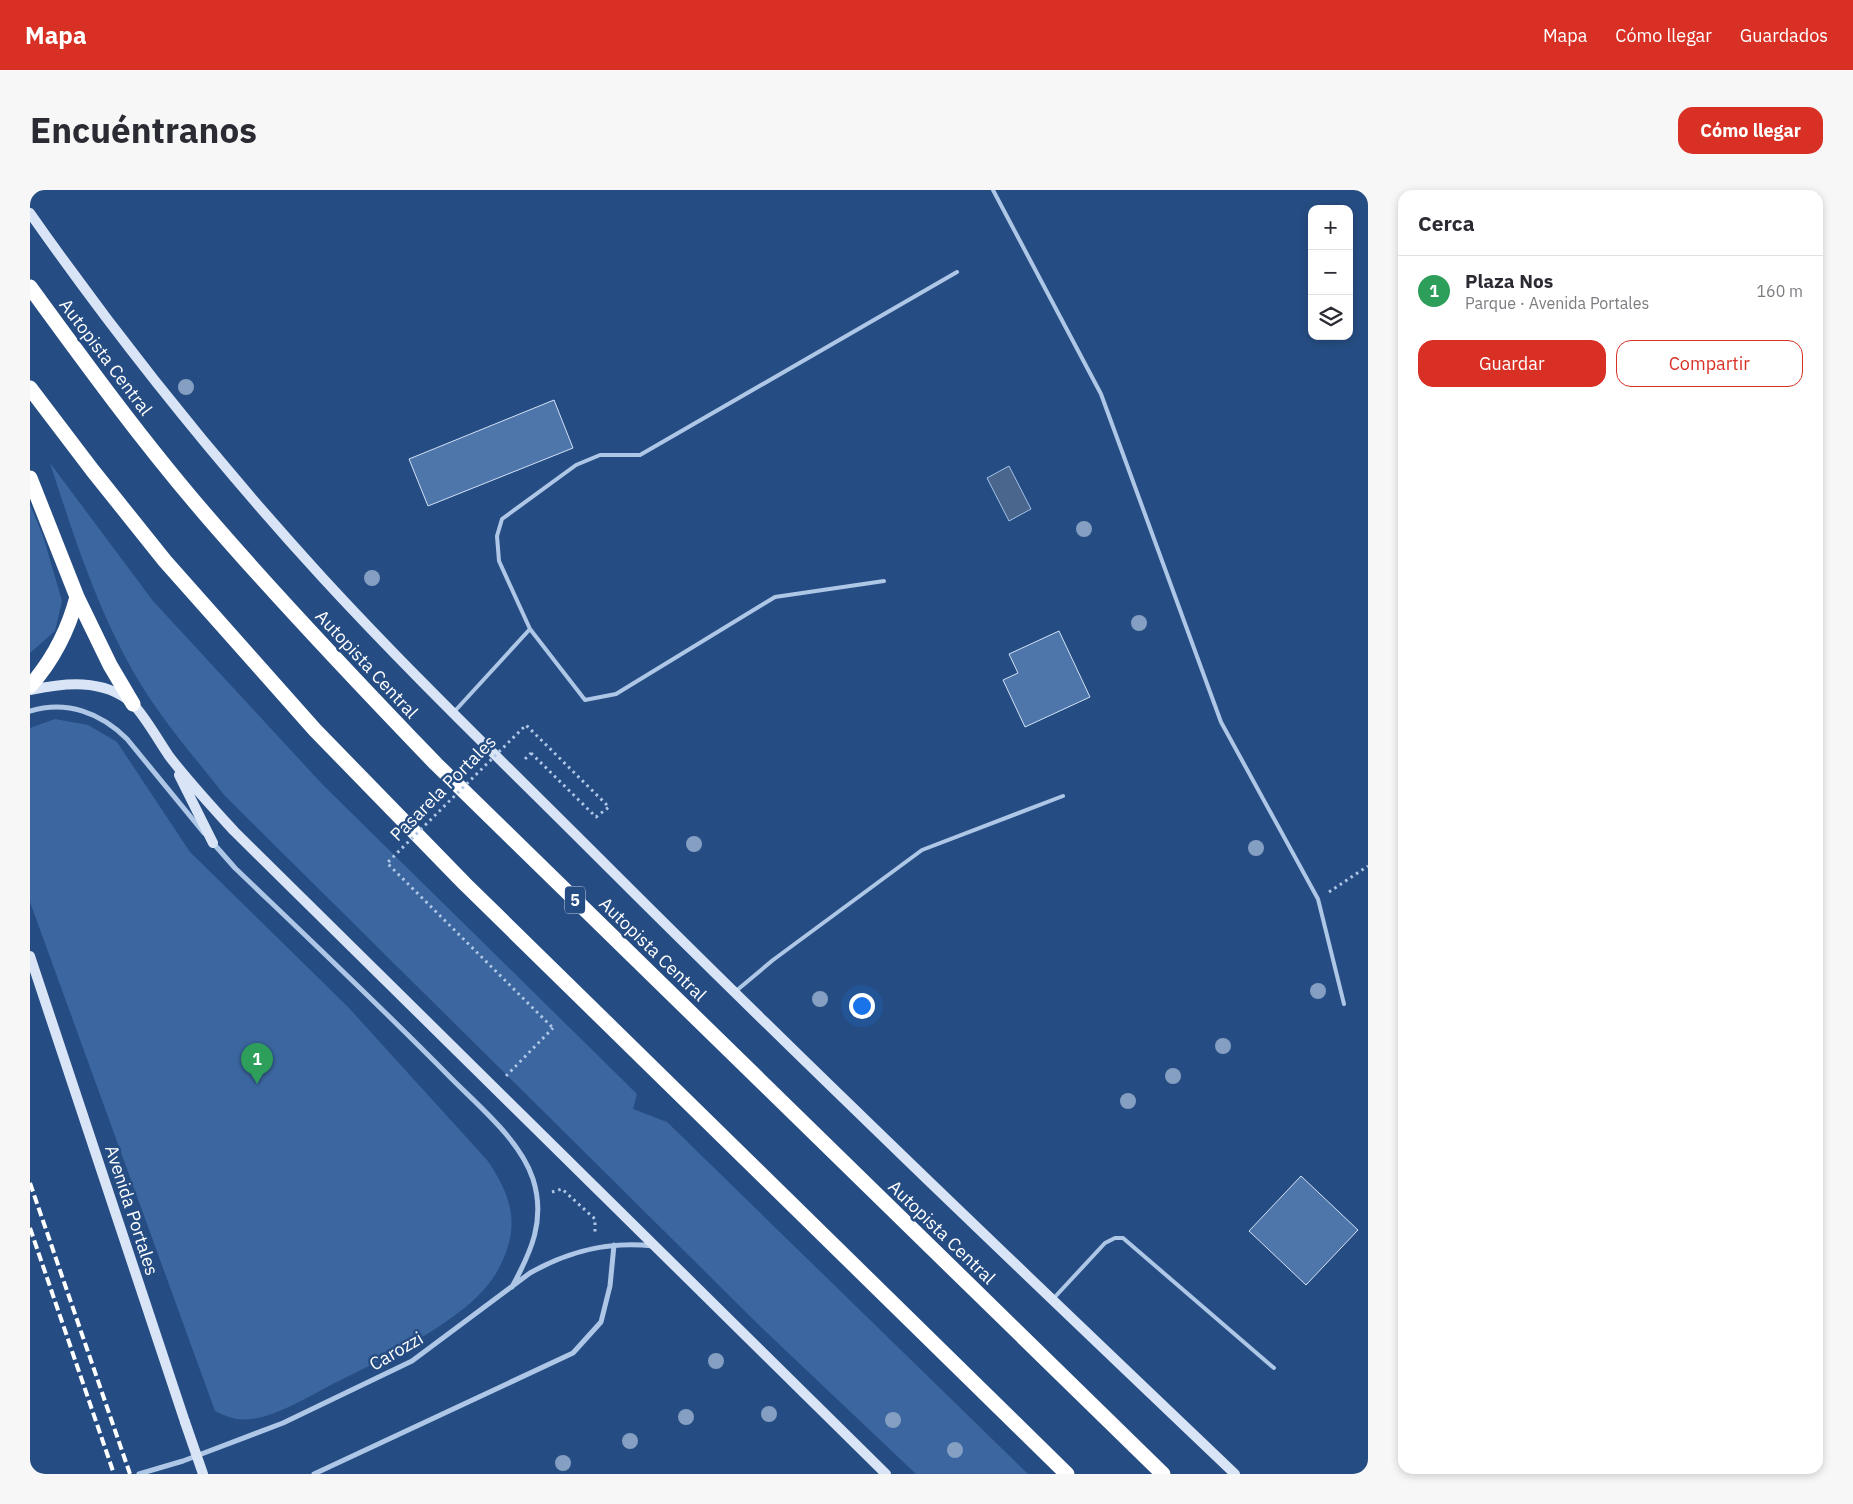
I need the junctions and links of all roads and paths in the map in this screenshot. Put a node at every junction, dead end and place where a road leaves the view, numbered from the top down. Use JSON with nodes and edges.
{"nodes":[{"id":1,"x":993,"y":190,"type":"edge"},
{"id":2,"x":30,"y":213,"type":"edge"},
{"id":3,"x":957,"y":272,"type":"dead end"},
{"id":4,"x":30,"y":287,"type":"edge"},
{"id":5,"x":30,"y":388,"type":"edge"},
{"id":6,"x":30,"y":478,"type":"edge"},
{"id":7,"x":884,"y":581,"type":"dead end"},
{"id":8,"x":76,"y":597,"type":"junction"},
{"id":9,"x":530,"y":629,"type":"junction"},
{"id":10,"x":30,"y":686,"type":"edge"},
{"id":11,"x":30,"y":690,"type":"edge"},
{"id":12,"x":133,"y":704,"type":"junction"},
{"id":13,"x":30,"y":711,"type":"edge"},
{"id":14,"x":453,"y":713,"type":"junction"},
{"id":15,"x":531,"y":754,"type":"dead end"},
{"id":16,"x":171,"y":758,"type":"junction"},
{"id":17,"x":1064,"y":796,"type":"dead end"},
{"id":18,"x":213,"y":843,"type":"junction"},
{"id":19,"x":1368,"y":866,"type":"edge"},
{"id":20,"x":1318,"y":900,"type":"junction"},
{"id":21,"x":30,"y":956,"type":"edge"},
{"id":22,"x":734,"y":993,"type":"junction"},
{"id":23,"x":1344,"y":1004,"type":"dead end"},
{"id":24,"x":494,"y":1088,"type":"junction"},
{"id":25,"x":537,"y":1195,"type":"junction"},
{"id":26,"x":614,"y":1245,"type":"junction"},
{"id":27,"x":595,"y":1247,"type":"junction"},
{"id":28,"x":655,"y":1247,"type":"junction"},
{"id":29,"x":512,"y":1287,"type":"junction"},
{"id":30,"x":1052,"y":1300,"type":"junction"},
{"id":31,"x":1274,"y":1368,"type":"dead end"},
{"id":32,"x":139,"y":1474,"type":"edge"},
{"id":33,"x":203,"y":1474,"type":"edge"},
{"id":34,"x":314,"y":1474,"type":"edge"},
{"id":35,"x":886,"y":1474,"type":"edge"},
{"id":36,"x":1067,"y":1474,"type":"edge"},
{"id":37,"x":1163,"y":1474,"type":"edge"},
{"id":38,"x":1235,"y":1474,"type":"edge"}],
"edges":[{"from":1,"to":20,"type":"lane"},
{"from":2,"to":14,"type":"main road"},
{"from":3,"to":9,"type":"lane"},
{"from":4,"to":37,"type":"highway","name":"Autopista Central","number":"5"},
{"from":5,"to":36,"type":"highway"},
{"from":6,"to":8,"type":"highway"},
{"from":7,"to":9,"type":"lane"},
{"from":8,"to":10,"type":"highway"},
{"from":8,"to":12,"type":"highway"},
{"from":9,"to":14,"type":"lane"},
{"from":11,"to":12,"type":"main road"},
{"from":12,"to":16,"type":"main road"},
{"from":13,"to":18,"type":"street"},
{"from":14,"to":22,"type":"main road"},
{"from":15,"to":24,"type":"path","name":"Pasarela Portales","bridge":true},
{"from":16,"to":18,"type":"main road"},
{"from":16,"to":24,"type":"main road"},
{"from":17,"to":22,"type":"lane"},
{"from":18,"to":25,"type":"street"},
{"from":19,"to":20,"type":"path"},
{"from":20,"to":23,"type":"lane"},
{"from":21,"to":33,"type":"main road","name":"Avenida Portales","bridge":true},
{"from":22,"to":30,"type":"main road"},
{"from":24,"to":28,"type":"main road"},
{"from":25,"to":27,"type":"path"},
{"from":25,"to":29,"type":"street"},
{"from":26,"to":27,"type":"street","name":"Carozzi"},
{"from":26,"to":28,"type":"street","name":"Carozzi"},
{"from":26,"to":34,"type":"street"},
{"from":27,"to":29,"type":"street","name":"Carozzi"},
{"from":28,"to":35,"type":"main road"},
{"from":29,"to":32,"type":"street","name":"Carozzi"},
{"from":30,"to":31,"type":"lane"},
{"from":30,"to":38,"type":"main road"}]}
